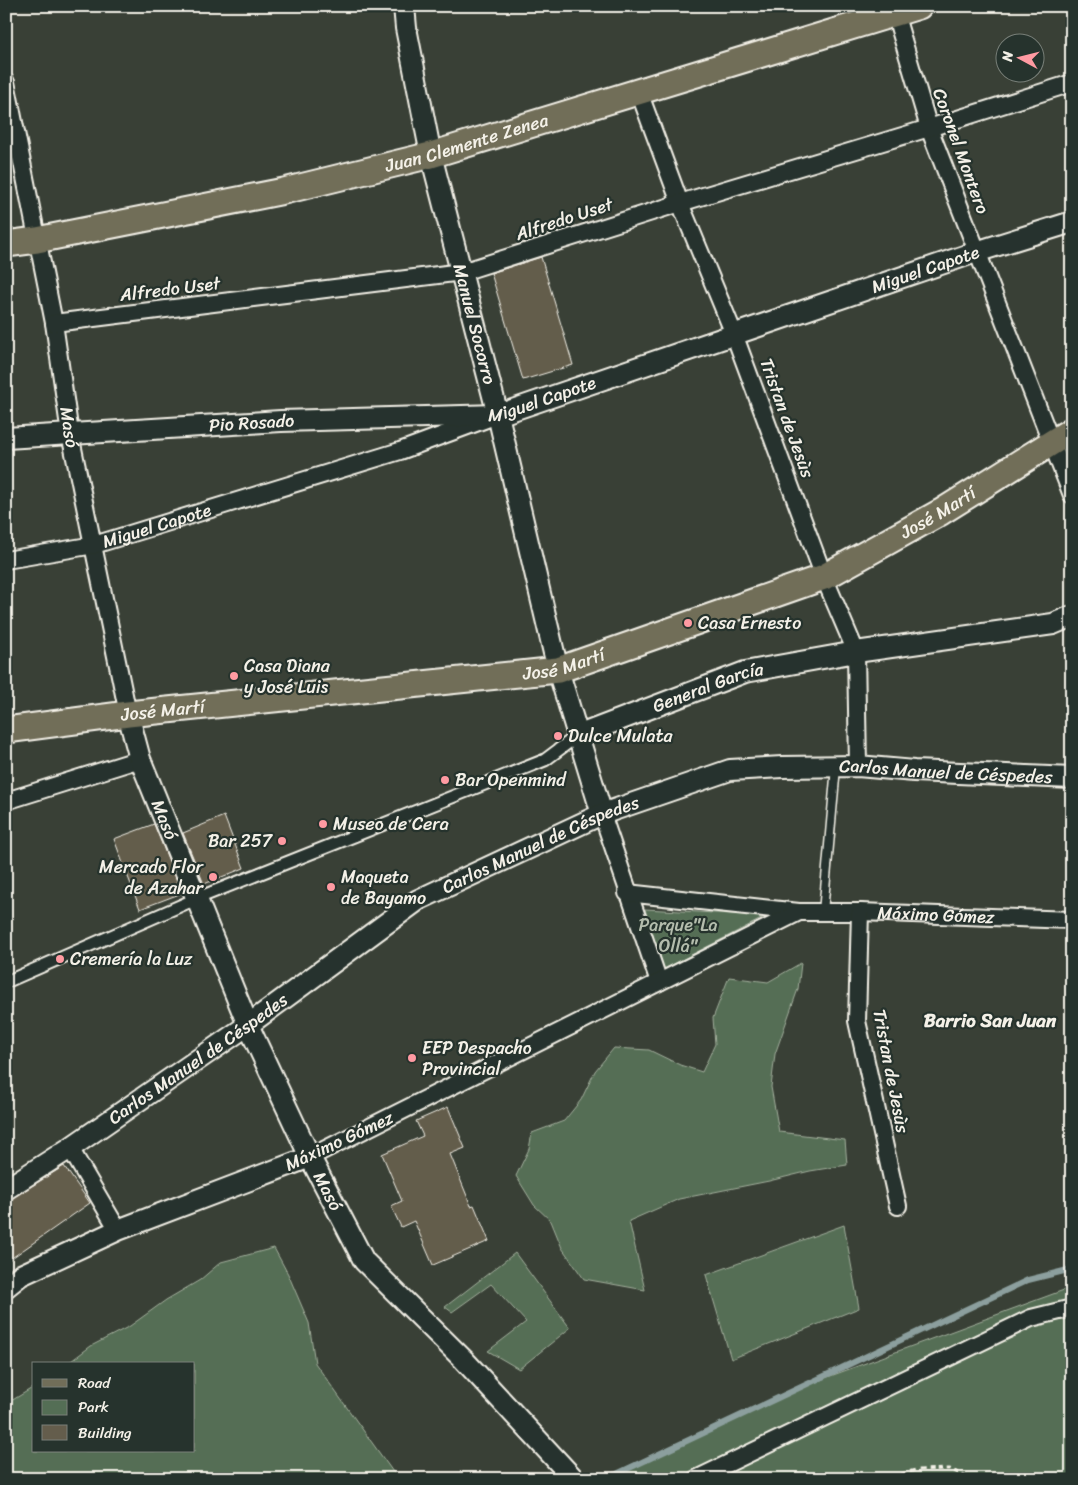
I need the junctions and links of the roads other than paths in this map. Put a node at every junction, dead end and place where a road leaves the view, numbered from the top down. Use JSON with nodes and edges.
{"nodes":[{"id":1,"x":404,"y":6,"type":"edge"},
{"id":2,"x":919,"y":6,"type":"edge"},
{"id":3,"x":895,"y":13,"type":"junction"},
{"id":4,"x":6,"y":82,"type":"edge"},
{"id":5,"x":1072,"y":83,"type":"edge"},
{"id":6,"x":639,"y":92,"type":"junction"},
{"id":7,"x":929,"y":128,"type":"junction"},
{"id":8,"x":431,"y":155,"type":"junction"},
{"id":9,"x":680,"y":203,"type":"junction"},
{"id":10,"x":1072,"y":222,"type":"edge"},
{"id":11,"x":37,"y":240,"type":"junction"},
{"id":12,"x":6,"y":244,"type":"edge"},
{"id":13,"x":976,"y":252,"type":"junction"},
{"id":14,"x":462,"y":272,"type":"junction"},
{"id":15,"x":54,"y":324,"type":"junction"},
{"id":16,"x":734,"y":334,"type":"junction"},
{"id":17,"x":498,"y":415,"type":"junction"},
{"id":18,"x":70,"y":434,"type":"junction"},
{"id":19,"x":1062,"y":437,"type":"edge"},
{"id":20,"x":6,"y":438,"type":"edge"},
{"id":21,"x":1072,"y":495,"type":"edge"},
{"id":22,"x":94,"y":545,"type":"junction"},
{"id":23,"x":6,"y":560,"type":"edge"},
{"id":24,"x":824,"y":577,"type":"junction"},
{"id":25,"x":1072,"y":616,"type":"edge"},
{"id":26,"x":1062,"y":625,"type":"edge"},
{"id":27,"x":856,"y":652,"type":"junction"},
{"id":28,"x":558,"y":670,"type":"junction"},
{"id":29,"x":128,"y":714,"type":"junction"},
{"id":30,"x":6,"y":730,"type":"edge"},
{"id":31,"x":577,"y":736,"type":"junction"},
{"id":32,"x":140,"y":759,"type":"junction"},
{"id":33,"x":858,"y":766,"type":"junction"},
{"id":34,"x":836,"y":767,"type":"junction"},
{"id":35,"x":1072,"y":778,"type":"edge"},
{"id":36,"x":6,"y":801,"type":"edge"},
{"id":37,"x":602,"y":814,"type":"junction"},
{"id":38,"x":627,"y":892,"type":"junction"},
{"id":39,"x":198,"y":898,"type":"junction"},
{"id":40,"x":799,"y":912,"type":"junction"},
{"id":41,"x":823,"y":912,"type":"junction"},
{"id":42,"x":860,"y":912,"type":"junction"},
{"id":43,"x":1072,"y":920,"type":"edge"},
{"id":44,"x":6,"y":982,"type":"edge"},
{"id":45,"x":659,"y":982,"type":"junction"},
{"id":46,"x":248,"y":1025,"type":"junction"},
{"id":47,"x":70,"y":1148,"type":"junction"},
{"id":48,"x":310,"y":1157,"type":"junction"},
{"id":49,"x":6,"y":1189,"type":"edge"},
{"id":50,"x":898,"y":1206,"type":"dead end"},
{"id":51,"x":118,"y":1230,"type":"junction"},
{"id":52,"x":6,"y":1287,"type":"edge"},
{"id":53,"x":1072,"y":1308,"type":"edge"},
{"id":54,"x":574,"y":1479,"type":"edge"},
{"id":55,"x":696,"y":1479,"type":"edge"}],
"edges":[{"from":1,"to":8,"type":"street","name":"Manuel Socorro"},
{"from":2,"to":3,"type":"main road","name":"Juan Clemente Zenea"},
{"from":3,"to":6,"type":"main road","name":"Juan Clemente Zenea"},
{"from":3,"to":7,"type":"street","name":"Coronel Montero"},
{"from":4,"to":11,"type":"street","name":"Masó"},
{"from":5,"to":7,"type":"street","name":"Alfredo Uset"},
{"from":6,"to":8,"type":"main road","name":"Juan Clemente Zenea"},
{"from":6,"to":9,"type":"street","name":"Tristan de Jesùs"},
{"from":7,"to":9,"type":"street","name":"Alfredo Uset"},
{"from":7,"to":13,"type":"street","name":"Coronel Montero"},
{"from":8,"to":11,"type":"main road","name":"Juan Clemente Zenea"},
{"from":8,"to":14,"type":"street","name":"Manuel Socorro"},
{"from":9,"to":14,"type":"street","name":"Alfredo Uset"},
{"from":9,"to":16,"type":"street","name":"Tristan de Jesùs"},
{"from":10,"to":13,"type":"street","name":"Miguel Capote"},
{"from":11,"to":12,"type":"main road","name":"Juan Clemente Zenea"},
{"from":11,"to":15,"type":"street","name":"Masó"},
{"from":13,"to":16,"type":"street","name":"Miguel Capote"},
{"from":13,"to":19,"type":"street","name":"Coronel Montero"},
{"from":14,"to":15,"type":"street","name":"Alfredo Uset"},
{"from":14,"to":17,"type":"street","name":"Manuel Socorro"},
{"from":15,"to":18,"type":"street","name":"Masó"},
{"from":16,"to":17,"type":"street","name":"Miguel Capote"},
{"from":16,"to":24,"type":"street","name":"Tristan de Jesùs"},
{"from":17,"to":18,"type":"street","name":"Pio Rosado"},
{"from":17,"to":22,"type":"street","name":"Miguel Capote"},
{"from":17,"to":28,"type":"street","name":"Manuel Socorro"},
{"from":18,"to":20,"type":"street","name":"Pio Rosado"},
{"from":18,"to":22,"type":"street","name":"Masó"},
{"from":19,"to":21,"type":"street","name":"Coronel Montero"},
{"from":19,"to":24,"type":"main road","name":"José Martí"},
{"from":22,"to":23,"type":"street","name":"Miguel Capote"},
{"from":22,"to":29,"type":"street","name":"Masó"},
{"from":24,"to":27,"type":"street","name":"Tristan de Jesùs"},
{"from":24,"to":28,"type":"main road","name":"José Martí"},
{"from":25,"to":26,"type":"street","name":"General García"},
{"from":26,"to":27,"type":"street","name":"General García"},
{"from":27,"to":31,"type":"street","name":"General García"},
{"from":27,"to":33,"type":"street","name":"Tristan de Jesùs"},
{"from":28,"to":29,"type":"main road","name":"José Martí"},
{"from":28,"to":31,"type":"street","name":"Manuel Socorro"},
{"from":29,"to":30,"type":"main road","name":"José Martí"},
{"from":29,"to":32,"type":"street","name":"Masó"},
{"from":31,"to":37,"type":"street","name":"Manuel Socorro"},
{"from":31,"to":39,"type":"street","name":"General García"},
{"from":32,"to":36,"type":"street"},
{"from":32,"to":39,"type":"street","name":"Masó"},
{"from":33,"to":34,"type":"street","name":"Carlos Manuel de Céspedes"},
{"from":33,"to":35,"type":"street","name":"Carlos Manuel de Céspedes"},
{"from":34,"to":37,"type":"street","name":"Carlos Manuel de Céspedes"},
{"from":34,"to":41,"type":"lane"},
{"from":37,"to":38,"type":"street"},
{"from":37,"to":46,"type":"street","name":"Carlos Manuel de Céspedes"},
{"from":38,"to":40,"type":"street","name":"Máximo Gómez"},
{"from":38,"to":45,"type":"street"},
{"from":39,"to":44,"type":"street","name":"General García"},
{"from":39,"to":46,"type":"street","name":"Masó"},
{"from":40,"to":41,"type":"street","name":"Máximo Gómez"},
{"from":40,"to":45,"type":"street","name":"Máximo Gómez"},
{"from":41,"to":42,"type":"street","name":"Máximo Gómez"},
{"from":42,"to":43,"type":"street","name":"Máximo Gómez"},
{"from":42,"to":50,"type":"street","name":"Tristan de Jesùs"},
{"from":45,"to":48,"type":"street","name":"Máximo Gómez"},
{"from":46,"to":47,"type":"street","name":"Carlos Manuel de Céspedes"},
{"from":46,"to":48,"type":"street","name":"Masó"},
{"from":47,"to":49,"type":"street","name":"Carlos Manuel de Céspedes"},
{"from":47,"to":51,"type":"street"},
{"from":48,"to":51,"type":"street","name":"Máximo Gómez"},
{"from":48,"to":54,"type":"street","name":"Masó"},
{"from":51,"to":52,"type":"street","name":"Máximo Gómez"},
{"from":53,"to":55,"type":"street"}]}
